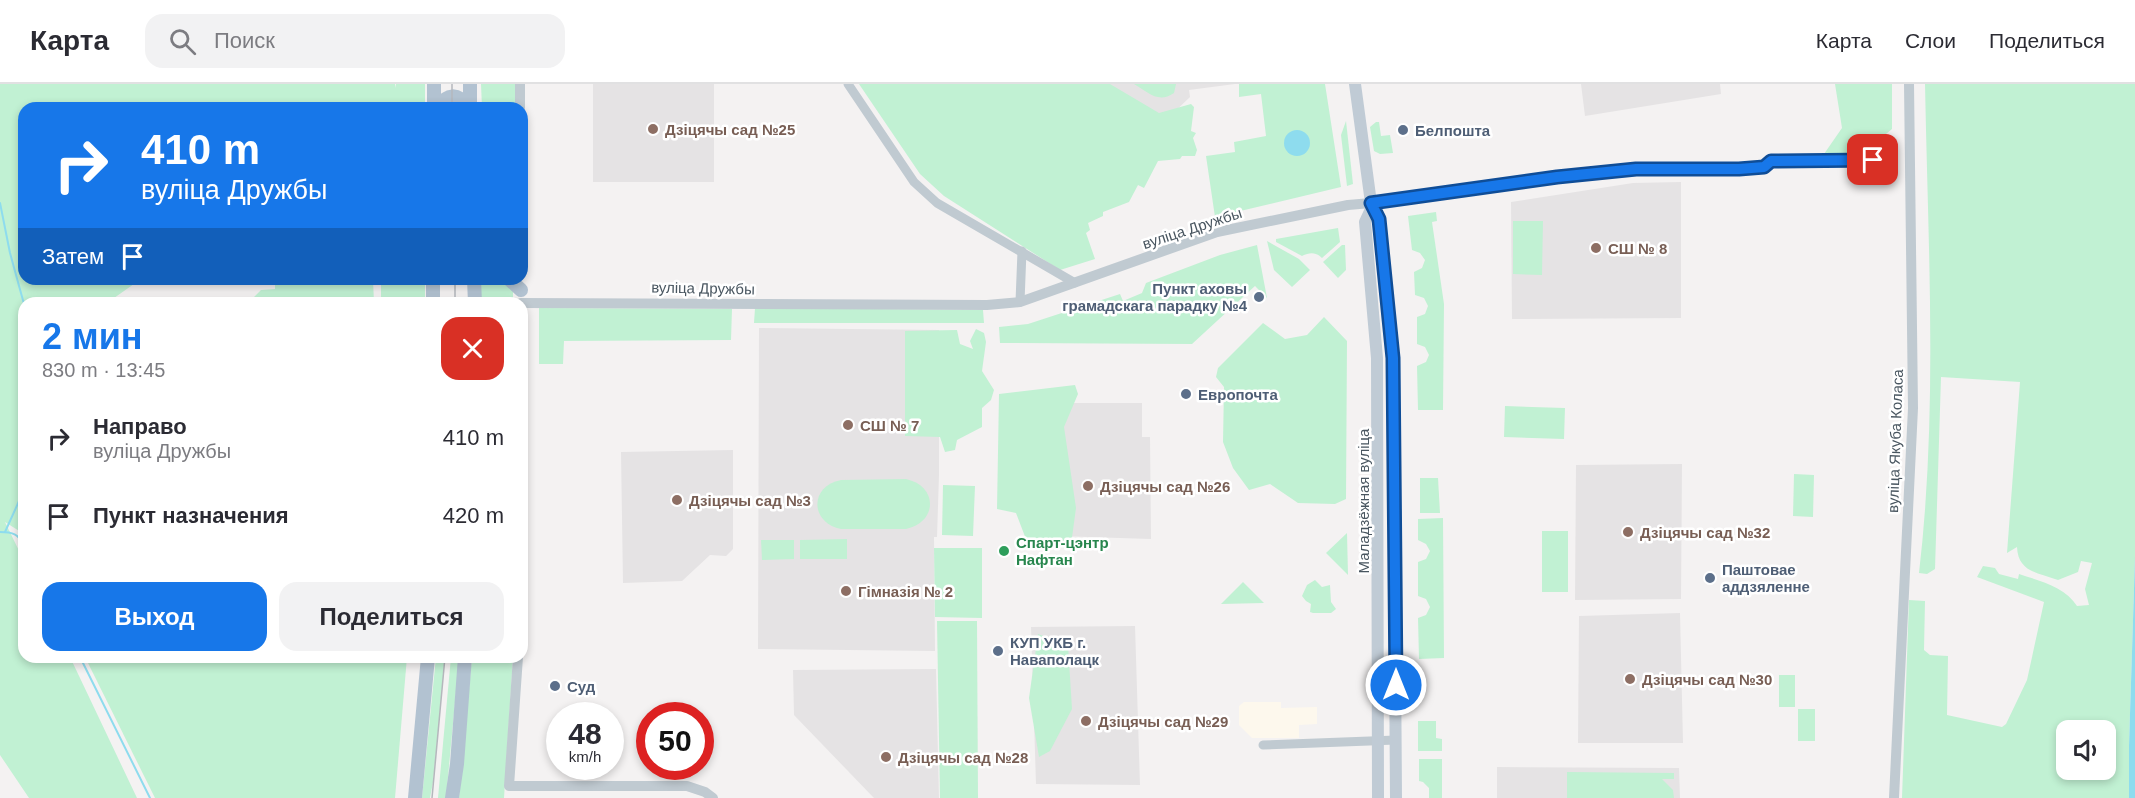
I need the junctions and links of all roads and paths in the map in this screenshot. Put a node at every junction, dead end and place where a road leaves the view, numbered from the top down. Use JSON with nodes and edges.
{"nodes":[{"id":1,"x":434,"y":84,"type":"edge"},
{"id":2,"x":470,"y":84,"type":"edge"},
{"id":3,"x":520,"y":84,"type":"edge"},
{"id":4,"x":848,"y":84,"type":"edge"},
{"id":5,"x":1355,"y":84,"type":"edge"},
{"id":6,"x":1909,"y":84,"type":"edge"},
{"id":7,"x":434,"y":102,"type":"edge"},
{"id":8,"x":441,"y":102,"type":"edge"},
{"id":9,"x":465,"y":102,"type":"edge"},
{"id":10,"x":470,"y":102,"type":"edge"},
{"id":11,"x":520,"y":102,"type":"edge"},
{"id":12,"x":1873,"y":160,"type":"dead end"},
{"id":13,"x":1372,"y":205,"type":"junction"},
{"id":14,"x":1022,"y":251,"type":"junction"},
{"id":15,"x":1075,"y":283,"type":"junction"},
{"id":16,"x":521,"y":294,"type":"edge"},
{"id":17,"x":1020,"y":302,"type":"junction"},
{"id":18,"x":427,"y":663,"type":"edge"},
{"id":19,"x":465,"y":663,"type":"edge"},
{"id":20,"x":518,"y":663,"type":"edge"},
{"id":21,"x":1396,"y":740,"type":"junction"},
{"id":22,"x":1378,"y":741,"type":"junction"},
{"id":23,"x":1263,"y":746,"type":"dead end"},
{"id":24,"x":415,"y":798,"type":"edge"},
{"id":25,"x":452,"y":798,"type":"edge"},
{"id":26,"x":713,"y":798,"type":"edge"},
{"id":27,"x":1378,"y":798,"type":"edge"},
{"id":28,"x":1396,"y":798,"type":"edge"},
{"id":29,"x":1894,"y":798,"type":"edge"}],
"edges":[{"from":1,"to":7,"type":"main road"},
{"from":2,"to":10,"type":"main road"},
{"from":3,"to":11,"type":"street"},
{"from":4,"to":14,"type":"street"},
{"from":5,"to":13,"type":"main road","name":"Маладзёжная вуліца"},
{"from":6,"to":29,"type":"street","name":"вуліца Якуба Коласа"},
{"from":8,"to":9,"type":"main road"},
{"from":12,"to":13,"type":"street","name":"вуліца Дружбы"},
{"from":13,"to":15,"type":"street","name":"вуліца Дружбы"},
{"from":13,"to":21,"type":"main road","name":"Маладзёжная вуліца"},
{"from":13,"to":22,"type":"main road","name":"Маладзёжная вуліца"},
{"from":14,"to":15,"type":"street"},
{"from":14,"to":17,"type":"street"},
{"from":15,"to":17,"type":"street","name":"вуліца Дружбы"},
{"from":16,"to":17,"type":"street","name":"вуліца Дружбы"},
{"from":18,"to":24,"type":"main road"},
{"from":19,"to":25,"type":"main road"},
{"from":20,"to":26,"type":"street"},
{"from":21,"to":22,"type":"street"},
{"from":21,"to":28,"type":"main road","name":"Маладзёжная вуліца"},
{"from":22,"to":23,"type":"street"},
{"from":22,"to":27,"type":"main road","name":"Маладзёжная вуліца"}]}
